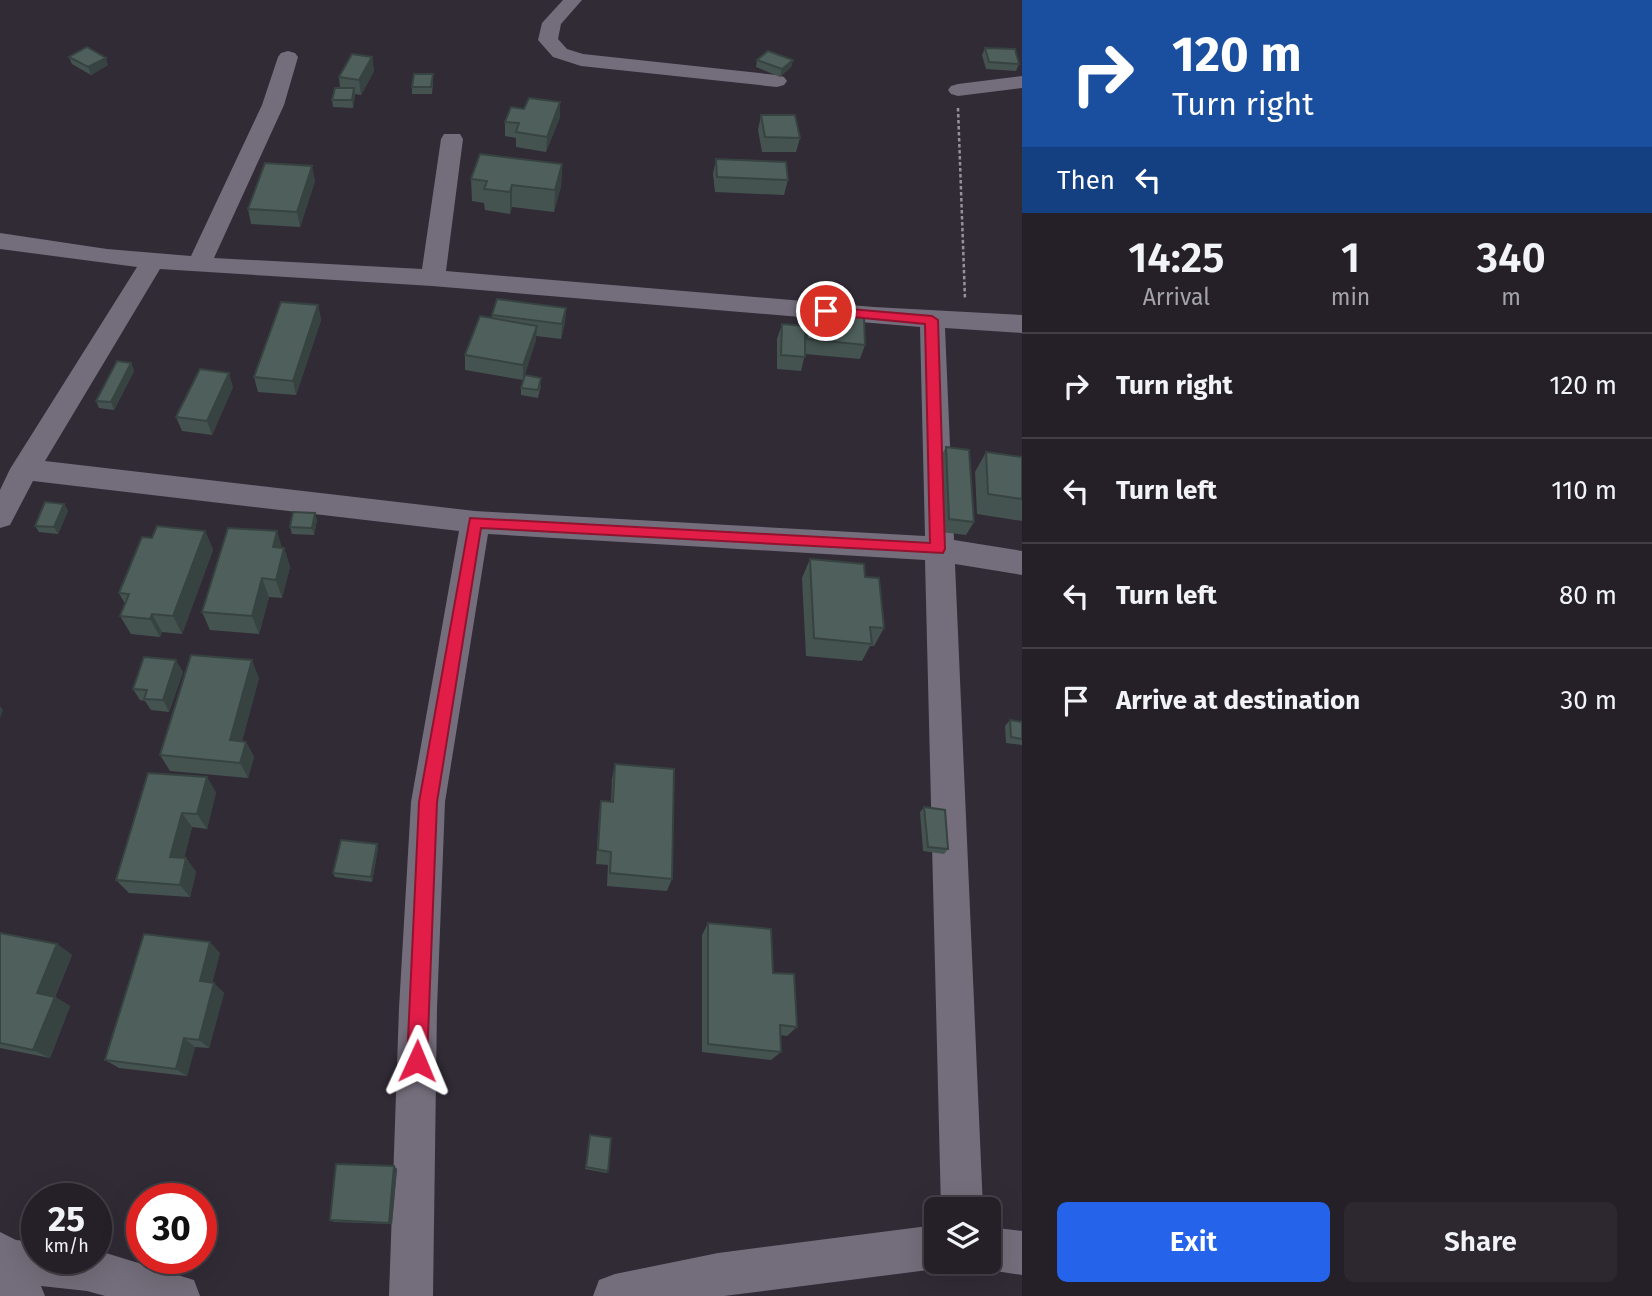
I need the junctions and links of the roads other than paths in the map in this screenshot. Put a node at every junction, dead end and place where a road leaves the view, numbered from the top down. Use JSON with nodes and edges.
{"nodes":[{"id":1,"x":573,"y":0,"type":"edge"},
{"id":2,"x":288,"y":57,"type":"dead end"},
{"id":3,"x":777,"y":81,"type":"dead end"},
{"id":4,"x":1022,"y":82,"type":"edge"},
{"id":5,"x":958,"y":90,"type":"road end"},
{"id":6,"x":452,"y":139,"type":"dead end"},
{"id":7,"x":0,"y":241,"type":"edge"},
{"id":8,"x":152,"y":261,"type":"junction"},
{"id":9,"x":199,"y":265,"type":"junction"},
{"id":10,"x":433,"y":278,"type":"junction"},
{"id":11,"x":932,"y":320,"type":"junction"},
{"id":12,"x":1022,"y":324,"type":"edge"},
{"id":13,"x":24,"y":469,"type":"junction"},
{"id":14,"x":0,"y":517,"type":"edge"},
{"id":15,"x":475,"y":522,"type":"junction"},
{"id":16,"x":938,"y":549,"type":"junction"},
{"id":17,"x":1022,"y":563,"type":"edge"},
{"id":18,"x":962,"y":1197,"type":"edge"},
{"id":19,"x":924,"y":1249,"type":"edge"},
{"id":20,"x":1001,"y":1250,"type":"edge"},
{"id":21,"x":1022,"y":1253,"type":"edge"},
{"id":22,"x":9,"y":1270,"type":"edge"},
{"id":23,"x":178,"y":1296,"type":"edge"},
{"id":24,"x":411,"y":1296,"type":"edge"},
{"id":25,"x":614,"y":1296,"type":"edge"}],
"edges":[{"from":1,"to":3,"type":"street"},
{"from":2,"to":9,"type":"street"},
{"from":4,"to":5,"type":"street"},
{"from":6,"to":10,"type":"street"},
{"from":7,"to":8,"type":"street"},
{"from":8,"to":9,"type":"street"},
{"from":8,"to":13,"type":"street"},
{"from":9,"to":10,"type":"street"},
{"from":10,"to":11,"type":"street"},
{"from":11,"to":12,"type":"street"},
{"from":11,"to":16,"type":"street"},
{"from":13,"to":14,"type":"street"},
{"from":13,"to":15,"type":"street"},
{"from":15,"to":16,"type":"street"},
{"from":15,"to":24,"type":"street"},
{"from":16,"to":17,"type":"street"},
{"from":16,"to":18,"type":"street"},
{"from":19,"to":25,"type":"street"},
{"from":20,"to":21,"type":"street"},
{"from":22,"to":23,"type":"street"}]}
